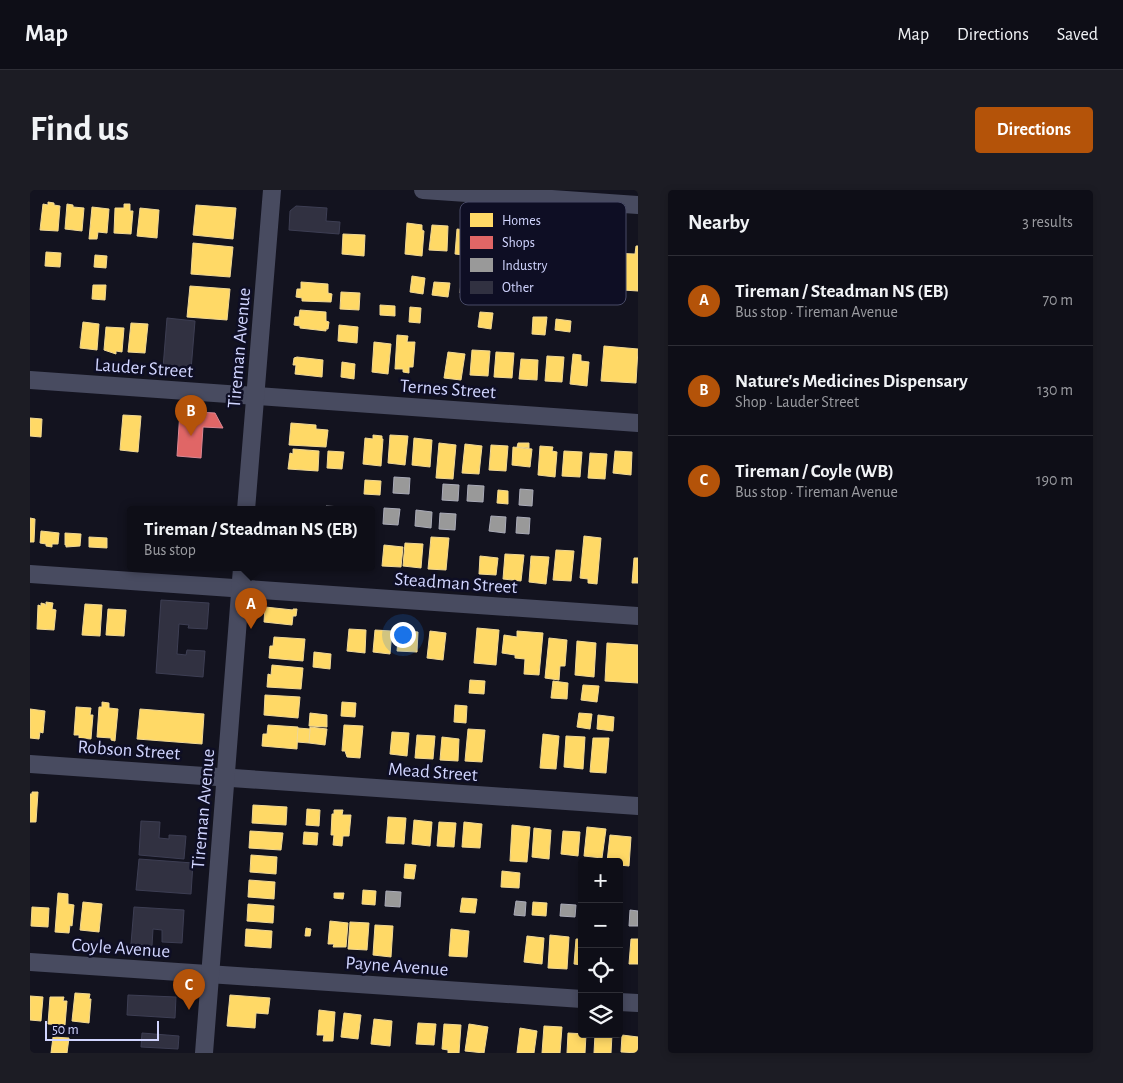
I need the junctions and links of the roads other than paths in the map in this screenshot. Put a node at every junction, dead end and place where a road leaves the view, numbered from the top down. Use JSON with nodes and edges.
{"nodes":[{"id":1,"x":272,"y":190,"type":"edge"},
{"id":2,"x":423,"y":190,"type":"edge"},
{"id":3,"x":595,"y":202,"type":"edge"},
{"id":4,"x":30,"y":380,"type":"edge"},
{"id":5,"x":255,"y":396,"type":"junction"},
{"id":6,"x":638,"y":423,"type":"edge"},
{"id":7,"x":246,"y":506,"type":"edge"},
{"id":8,"x":242,"y":571,"type":"edge"},
{"id":9,"x":30,"y":574,"type":"edge"},
{"id":10,"x":240,"y":589,"type":"junction"},
{"id":11,"x":638,"y":616,"type":"edge"},
{"id":12,"x":30,"y":764,"type":"edge"},
{"id":13,"x":225,"y":778,"type":"junction"},
{"id":14,"x":638,"y":806,"type":"edge"},
{"id":15,"x":30,"y":962,"type":"edge"},
{"id":16,"x":210,"y":974,"type":"junction"},
{"id":17,"x":578,"y":999,"type":"edge"},
{"id":18,"x":623,"y":1002,"type":"edge"},
{"id":19,"x":638,"y":1003,"type":"edge"},
{"id":20,"x":204,"y":1053,"type":"edge"}],
"edges":[{"from":1,"to":5,"type":"street","name":"Tireman Avenue"},
{"from":2,"to":3,"type":"street"},
{"from":4,"to":5,"type":"street","name":"Lauder Street"},
{"from":5,"to":6,"type":"street","name":"Ternes Street"},
{"from":5,"to":7,"type":"street","name":"Tireman Avenue"},
{"from":8,"to":10,"type":"street","name":"Tireman Avenue"},
{"from":9,"to":10,"type":"street","name":"Steadman Street"},
{"from":10,"to":11,"type":"street","name":"Steadman Street"},
{"from":10,"to":13,"type":"street","name":"Tireman Avenue"},
{"from":12,"to":13,"type":"street","name":"Robson Street"},
{"from":13,"to":14,"type":"street","name":"Mead Street"},
{"from":13,"to":16,"type":"street","name":"Tireman Avenue"},
{"from":15,"to":16,"type":"street","name":"Coyle Avenue"},
{"from":16,"to":17,"type":"street","name":"Payne Avenue"},
{"from":16,"to":20,"type":"street","name":"Tireman Avenue"},
{"from":18,"to":19,"type":"street"}]}
